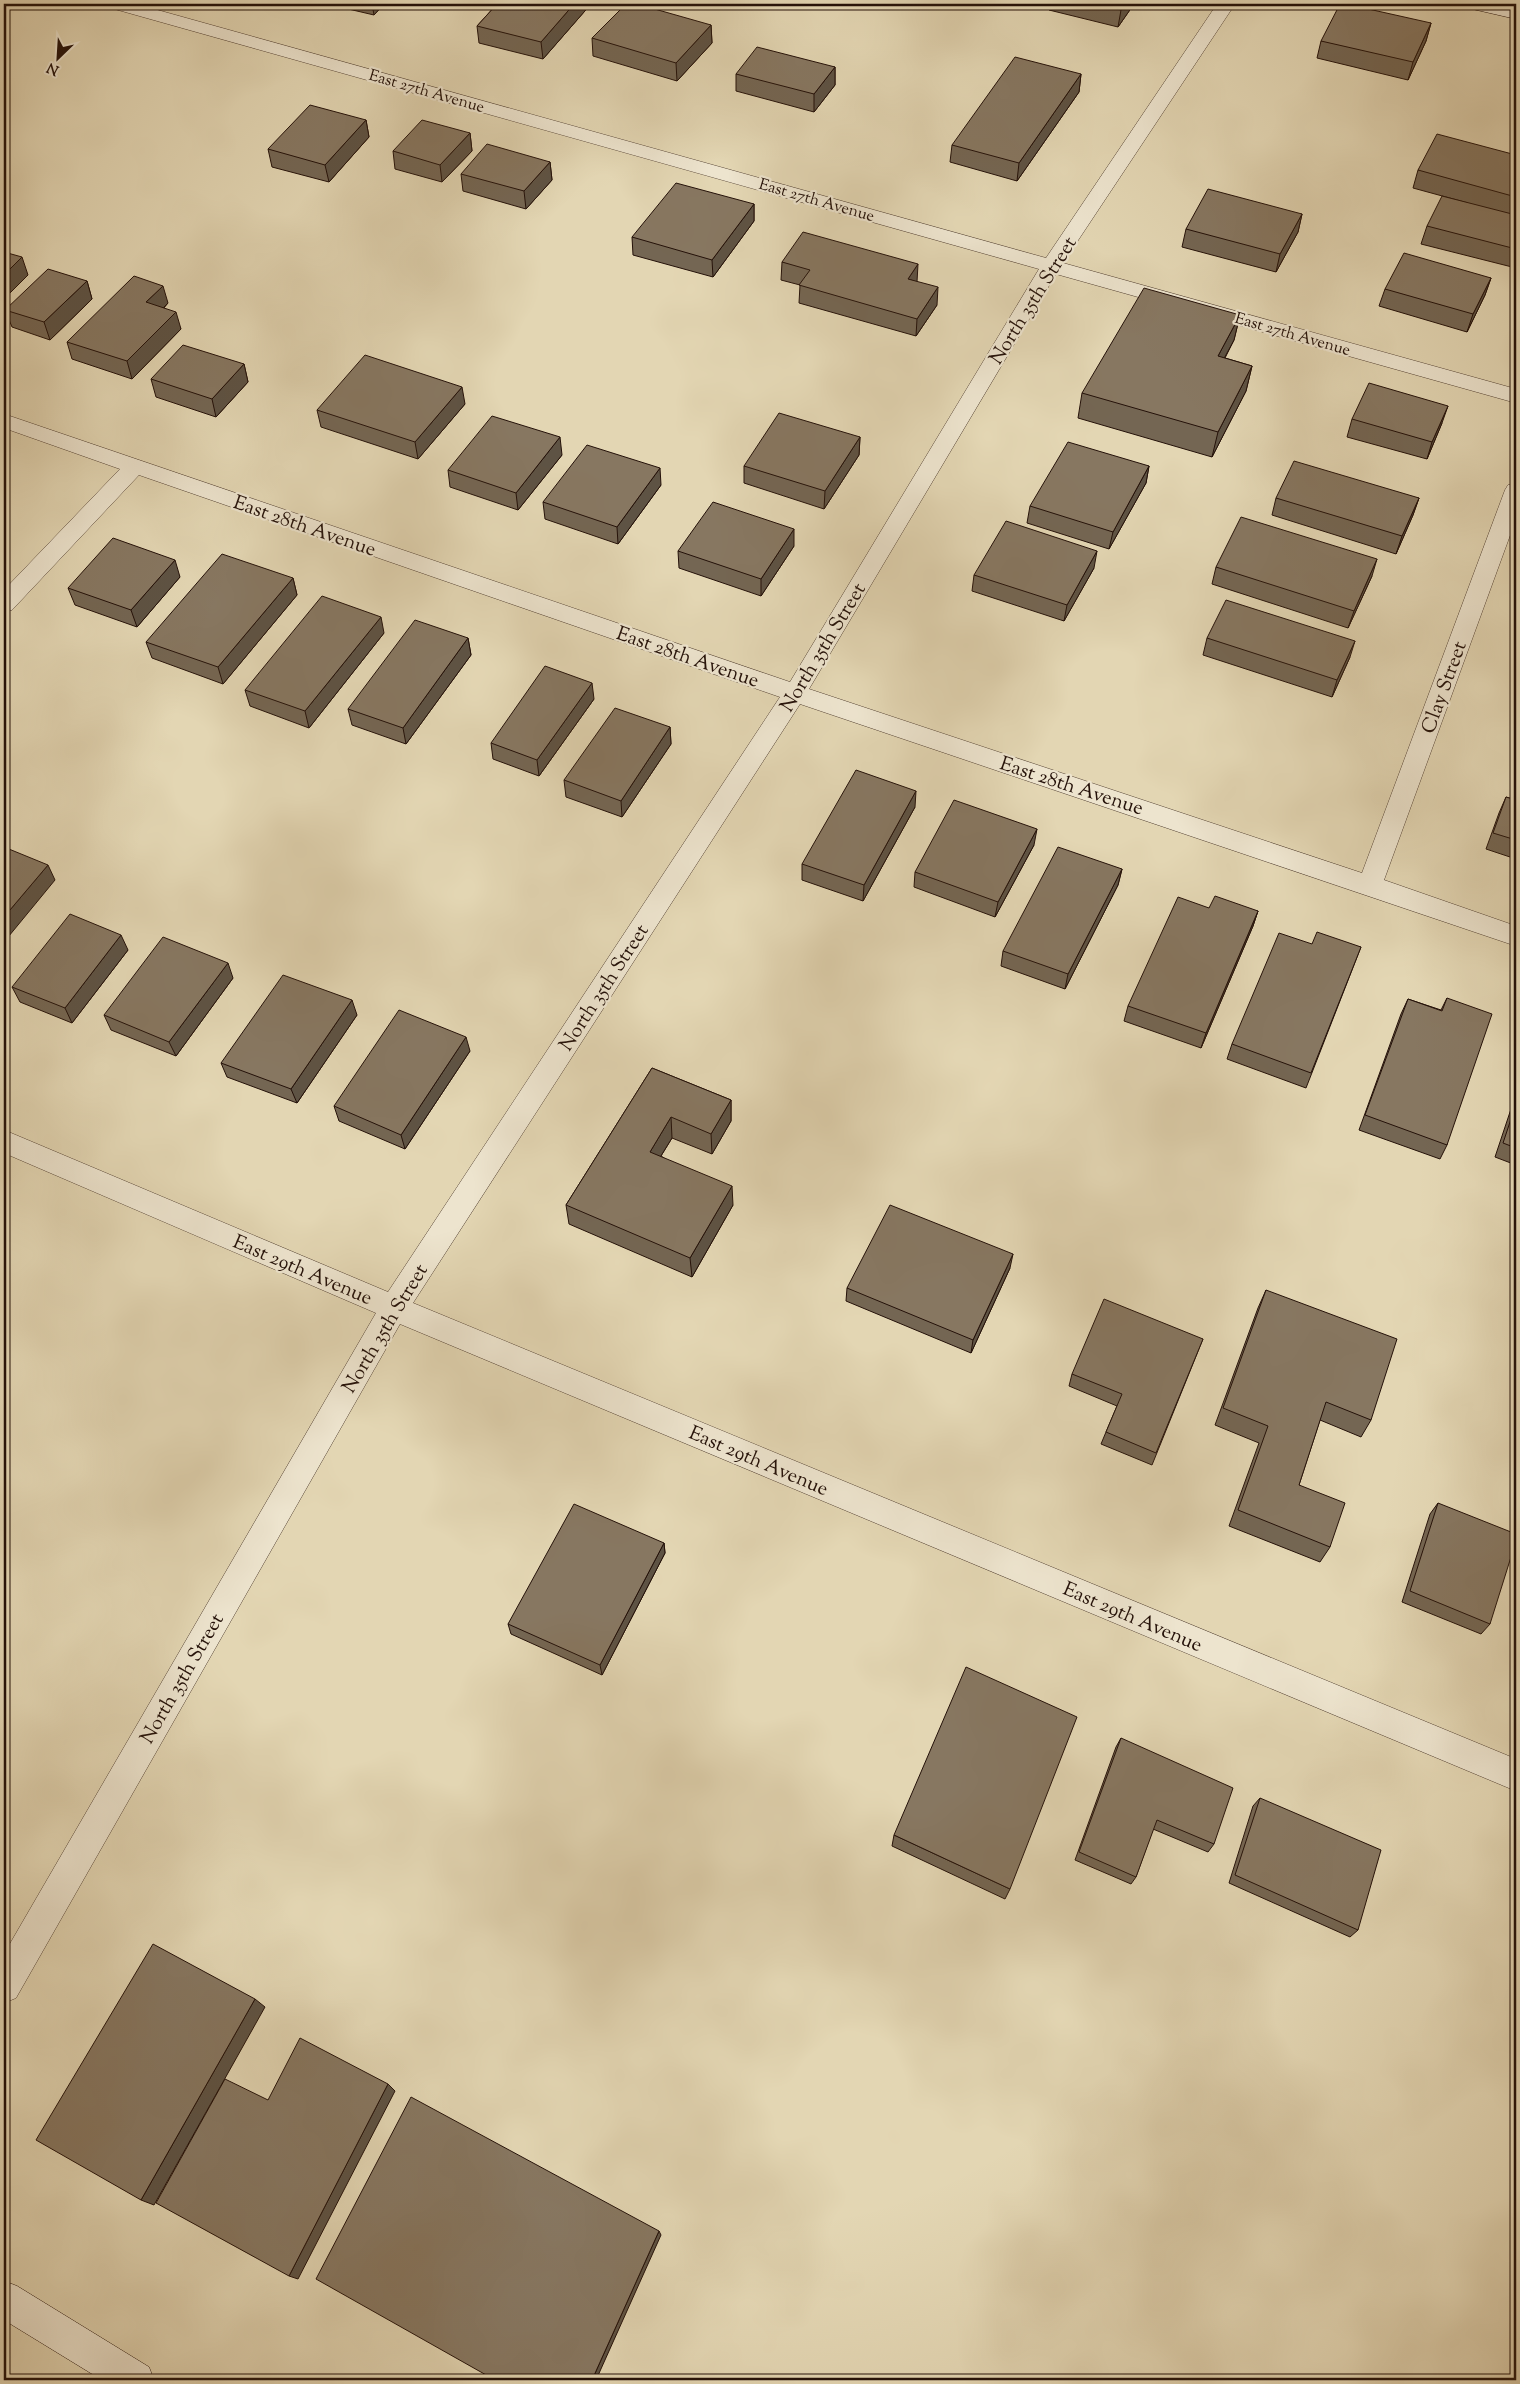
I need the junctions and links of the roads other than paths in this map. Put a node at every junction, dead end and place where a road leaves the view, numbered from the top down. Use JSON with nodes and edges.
{"nodes":[{"id":1,"x":117,"y":4,"type":"edge"},
{"id":2,"x":1226,"y":4,"type":"edge"},
{"id":3,"x":1474,"y":4,"type":"edge"},
{"id":4,"x":1516,"y":14,"type":"edge"},
{"id":5,"x":1052,"y":264,"type":"junction"},
{"id":6,"x":1516,"y":396,"type":"edge"},
{"id":7,"x":4,"y":421,"type":"edge"},
{"id":8,"x":135,"y":466,"type":"junction"},
{"id":9,"x":1516,"y":490,"type":"edge"},
{"id":10,"x":4,"y":604,"type":"edge"},
{"id":11,"x":795,"y":693,"type":"junction"},
{"id":12,"x":1370,"y":885,"type":"junction"},
{"id":13,"x":1516,"y":936,"type":"edge"},
{"id":14,"x":4,"y":1141,"type":"edge"},
{"id":15,"x":394,"y":1308,"type":"junction"},
{"id":16,"x":1516,"y":1776,"type":"edge"},
{"id":17,"x":4,"y":1986,"type":"edge"},
{"id":18,"x":4,"y":2299,"type":"edge"},
{"id":19,"x":136,"y":2380,"type":"edge"}],
"edges":[{"from":1,"to":5,"type":"street","name":"East 27th Avenue"},
{"from":2,"to":5,"type":"street","name":"North 35th Street"},
{"from":3,"to":4,"type":"street"},
{"from":5,"to":6,"type":"street","name":"East 27th Avenue"},
{"from":5,"to":11,"type":"street","name":"North 35th Street"},
{"from":7,"to":8,"type":"street","name":"East 28th Avenue"},
{"from":8,"to":10,"type":"street"},
{"from":8,"to":11,"type":"street","name":"East 28th Avenue"},
{"from":9,"to":12,"type":"street","name":"Clay Street"},
{"from":11,"to":12,"type":"street","name":"East 28th Avenue"},
{"from":11,"to":15,"type":"street","name":"North 35th Street"},
{"from":12,"to":13,"type":"street","name":"East 28th Avenue"},
{"from":14,"to":15,"type":"street","name":"East 29th Avenue"},
{"from":15,"to":16,"type":"street","name":"East 29th Avenue"},
{"from":15,"to":17,"type":"street","name":"North 35th Street"},
{"from":18,"to":19,"type":"street"}]}
